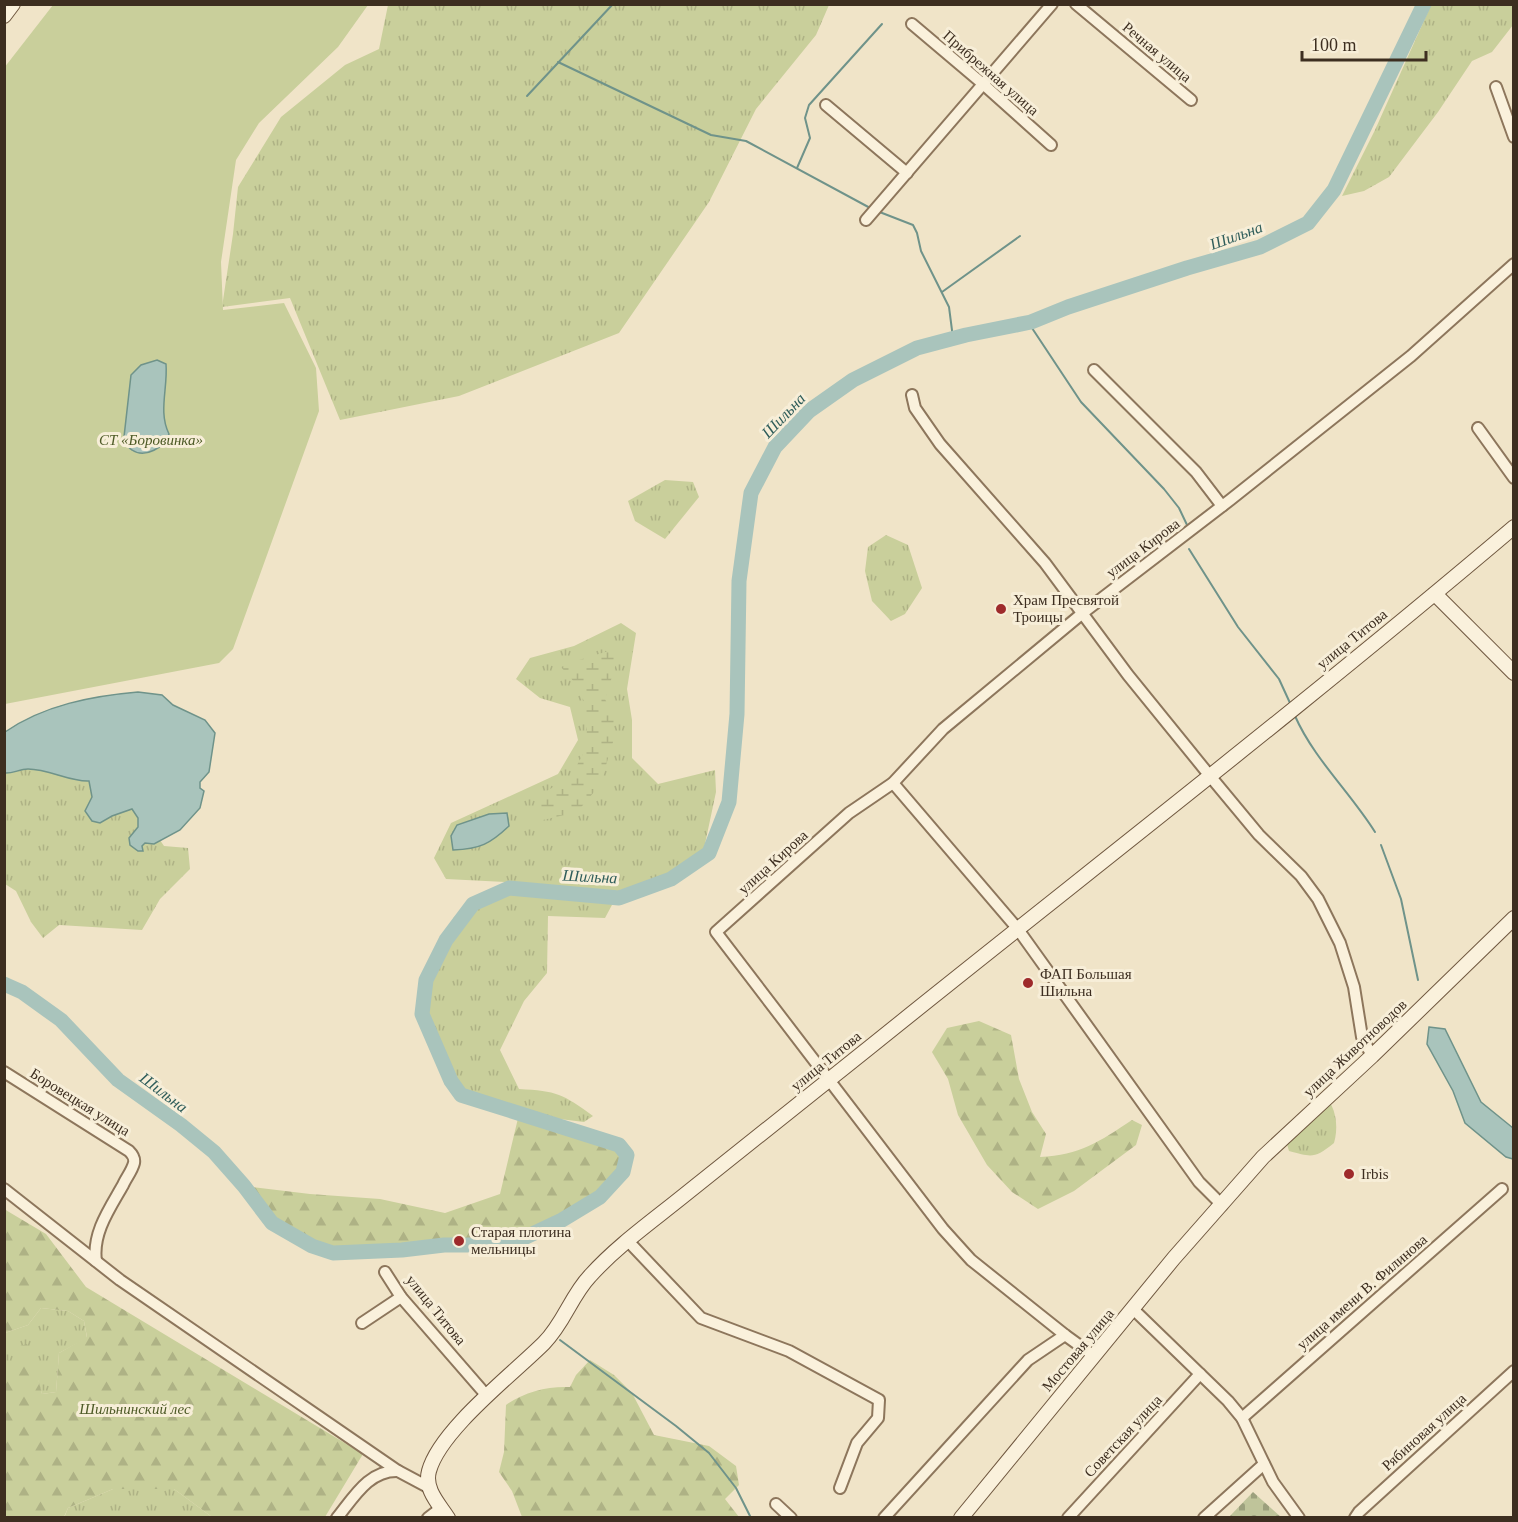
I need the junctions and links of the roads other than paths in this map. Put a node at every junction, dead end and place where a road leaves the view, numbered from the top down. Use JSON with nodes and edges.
{"nodes":[{"id":1,"x":13,"y":4,"type":"edge"},
{"id":2,"x":1052,"y":4,"type":"edge"},
{"id":3,"x":1076,"y":4,"type":"edge"},
{"id":4,"x":4,"y":16,"type":"edge"},
{"id":5,"x":912,"y":24,"type":"dead end"},
{"id":6,"x":983,"y":84,"type":"junction"},
{"id":7,"x":1496,"y":87,"type":"dead end"},
{"id":8,"x":1191,"y":100,"type":"dead end"},
{"id":9,"x":826,"y":105,"type":"dead end"},
{"id":10,"x":1514,"y":136,"type":"edge"},
{"id":11,"x":1051,"y":145,"type":"dead end"},
{"id":12,"x":907,"y":172,"type":"junction"},
{"id":13,"x":866,"y":220,"type":"dead end"},
{"id":14,"x":1514,"y":264,"type":"edge"},
{"id":15,"x":1094,"y":370,"type":"dead end"},
{"id":16,"x":912,"y":395,"type":"dead end"},
{"id":17,"x":1478,"y":428,"type":"dead end"},
{"id":18,"x":1514,"y":478,"type":"edge"},
{"id":19,"x":1222,"y":506,"type":"junction"},
{"id":20,"x":1514,"y":527,"type":"edge"},
{"id":21,"x":1435,"y":594,"type":"junction"},
{"id":22,"x":1084,"y":612,"type":"junction"},
{"id":23,"x":1514,"y":673,"type":"edge"},
{"id":24,"x":1210,"y":776,"type":"junction"},
{"id":25,"x":893,"y":783,"type":"junction"},
{"id":26,"x":1514,"y":918,"type":"edge"},
{"id":27,"x":1017,"y":928,"type":"junction"},
{"id":28,"x":1372,"y":1056,"type":"junction"},
{"id":29,"x":4,"y":1072,"type":"edge"},
{"id":30,"x":829,"y":1080,"type":"junction"},
{"id":31,"x":4,"y":1188,"type":"edge"},
{"id":32,"x":1502,"y":1189,"type":"dead end"},
{"id":33,"x":1222,"y":1204,"type":"junction"},
{"id":34,"x":628,"y":1241,"type":"junction"},
{"id":35,"x":96,"y":1261,"type":"junction"},
{"id":36,"x":385,"y":1272,"type":"dead end"},
{"id":37,"x":401,"y":1297,"type":"junction"},
{"id":38,"x":1133,"y":1309,"type":"junction"},
{"id":39,"x":362,"y":1323,"type":"dead end"},
{"id":40,"x":1065,"y":1335,"type":"junction"},
{"id":41,"x":1094,"y":1356,"type":"junction"},
{"id":42,"x":1514,"y":1371,"type":"edge"},
{"id":43,"x":1200,"y":1374,"type":"junction"},
{"id":44,"x":486,"y":1396,"type":"junction"},
{"id":45,"x":1242,"y":1418,"type":"junction"},
{"id":46,"x":1264,"y":1464,"type":"junction"},
{"id":47,"x":398,"y":1470,"type":"junction"},
{"id":48,"x":428,"y":1486,"type":"junction"},
{"id":49,"x":840,"y":1488,"type":"dead end"},
{"id":50,"x":776,"y":1504,"type":"dead end"},
{"id":51,"x":445,"y":1513,"type":"edge"},
{"id":52,"x":338,"y":1518,"type":"edge"},
{"id":53,"x":428,"y":1518,"type":"edge"},
{"id":54,"x":791,"y":1518,"type":"edge"},
{"id":55,"x":884,"y":1518,"type":"edge"},
{"id":56,"x":961,"y":1518,"type":"edge"},
{"id":57,"x":1068,"y":1518,"type":"edge"},
{"id":58,"x":1204,"y":1518,"type":"edge"},
{"id":59,"x":1299,"y":1518,"type":"edge"},
{"id":60,"x":1355,"y":1518,"type":"edge"}],
"edges":[{"from":1,"to":4,"type":"street"},
{"from":2,"to":6,"type":"street"},
{"from":3,"to":8,"type":"street","name":"Речная улица"},
{"from":5,"to":6,"type":"street","name":"Прибрежная улица"},
{"from":6,"to":11,"type":"street","name":"Прибрежная улица"},
{"from":6,"to":12,"type":"street"},
{"from":7,"to":10,"type":"street"},
{"from":9,"to":12,"type":"street"},
{"from":12,"to":13,"type":"street"},
{"from":14,"to":19,"type":"street","name":"улица Кирова"},
{"from":15,"to":19,"type":"street"},
{"from":16,"to":22,"type":"street"},
{"from":17,"to":18,"type":"street"},
{"from":19,"to":22,"type":"street","name":"улица Кирова"},
{"from":20,"to":21,"type":"street","name":"улица Титова"},
{"from":21,"to":23,"type":"street"},
{"from":21,"to":24,"type":"street","name":"улица Титова"},
{"from":22,"to":24,"type":"street"},
{"from":22,"to":25,"type":"street","name":"улица Кирова"},
{"from":24,"to":27,"type":"street","name":"улица Титова"},
{"from":24,"to":28,"type":"street"},
{"from":25,"to":27,"type":"street"},
{"from":25,"to":30,"type":"street","name":"улица Кирова"},
{"from":26,"to":28,"type":"street","name":"улица Животноводов"},
{"from":27,"to":30,"type":"street","name":"улица Титова"},
{"from":27,"to":33,"type":"street"},
{"from":28,"to":33,"type":"street","name":"улица Животноводов"},
{"from":29,"to":35,"type":"street","name":"Боровецкая улица"},
{"from":30,"to":34,"type":"street","name":"улица Титова"},
{"from":30,"to":40,"type":"street"},
{"from":31,"to":35,"type":"street"},
{"from":32,"to":45,"type":"street","name":"улица имени В. Филинова"},
{"from":33,"to":38,"type":"street","name":"Мостовая улица"},
{"from":34,"to":44,"type":"street","name":"улица Титова"},
{"from":34,"to":49,"type":"street"},
{"from":35,"to":47,"type":"street"},
{"from":36,"to":37,"type":"street","name":"улица Титова"},
{"from":37,"to":39,"type":"street"},
{"from":37,"to":44,"type":"street","name":"улица Титова"},
{"from":38,"to":41,"type":"street","name":"Мостовая улица"},
{"from":38,"to":43,"type":"street"},
{"from":40,"to":41,"type":"street"},
{"from":40,"to":55,"type":"street","name":"Мостовая улица"},
{"from":41,"to":56,"type":"street","name":"Мостовая улица"},
{"from":42,"to":60,"type":"street","name":"Рябиновая улица"},
{"from":43,"to":45,"type":"street"},
{"from":43,"to":57,"type":"street","name":"Советская улица"},
{"from":44,"to":48,"type":"street","name":"улица Титова"},
{"from":45,"to":46,"type":"street"},
{"from":46,"to":58,"type":"street"},
{"from":46,"to":59,"type":"street"},
{"from":47,"to":48,"type":"street"},
{"from":47,"to":52,"type":"street"},
{"from":48,"to":51,"type":"street"},
{"from":50,"to":54,"type":"street"},
{"from":51,"to":53,"type":"street"}]}
